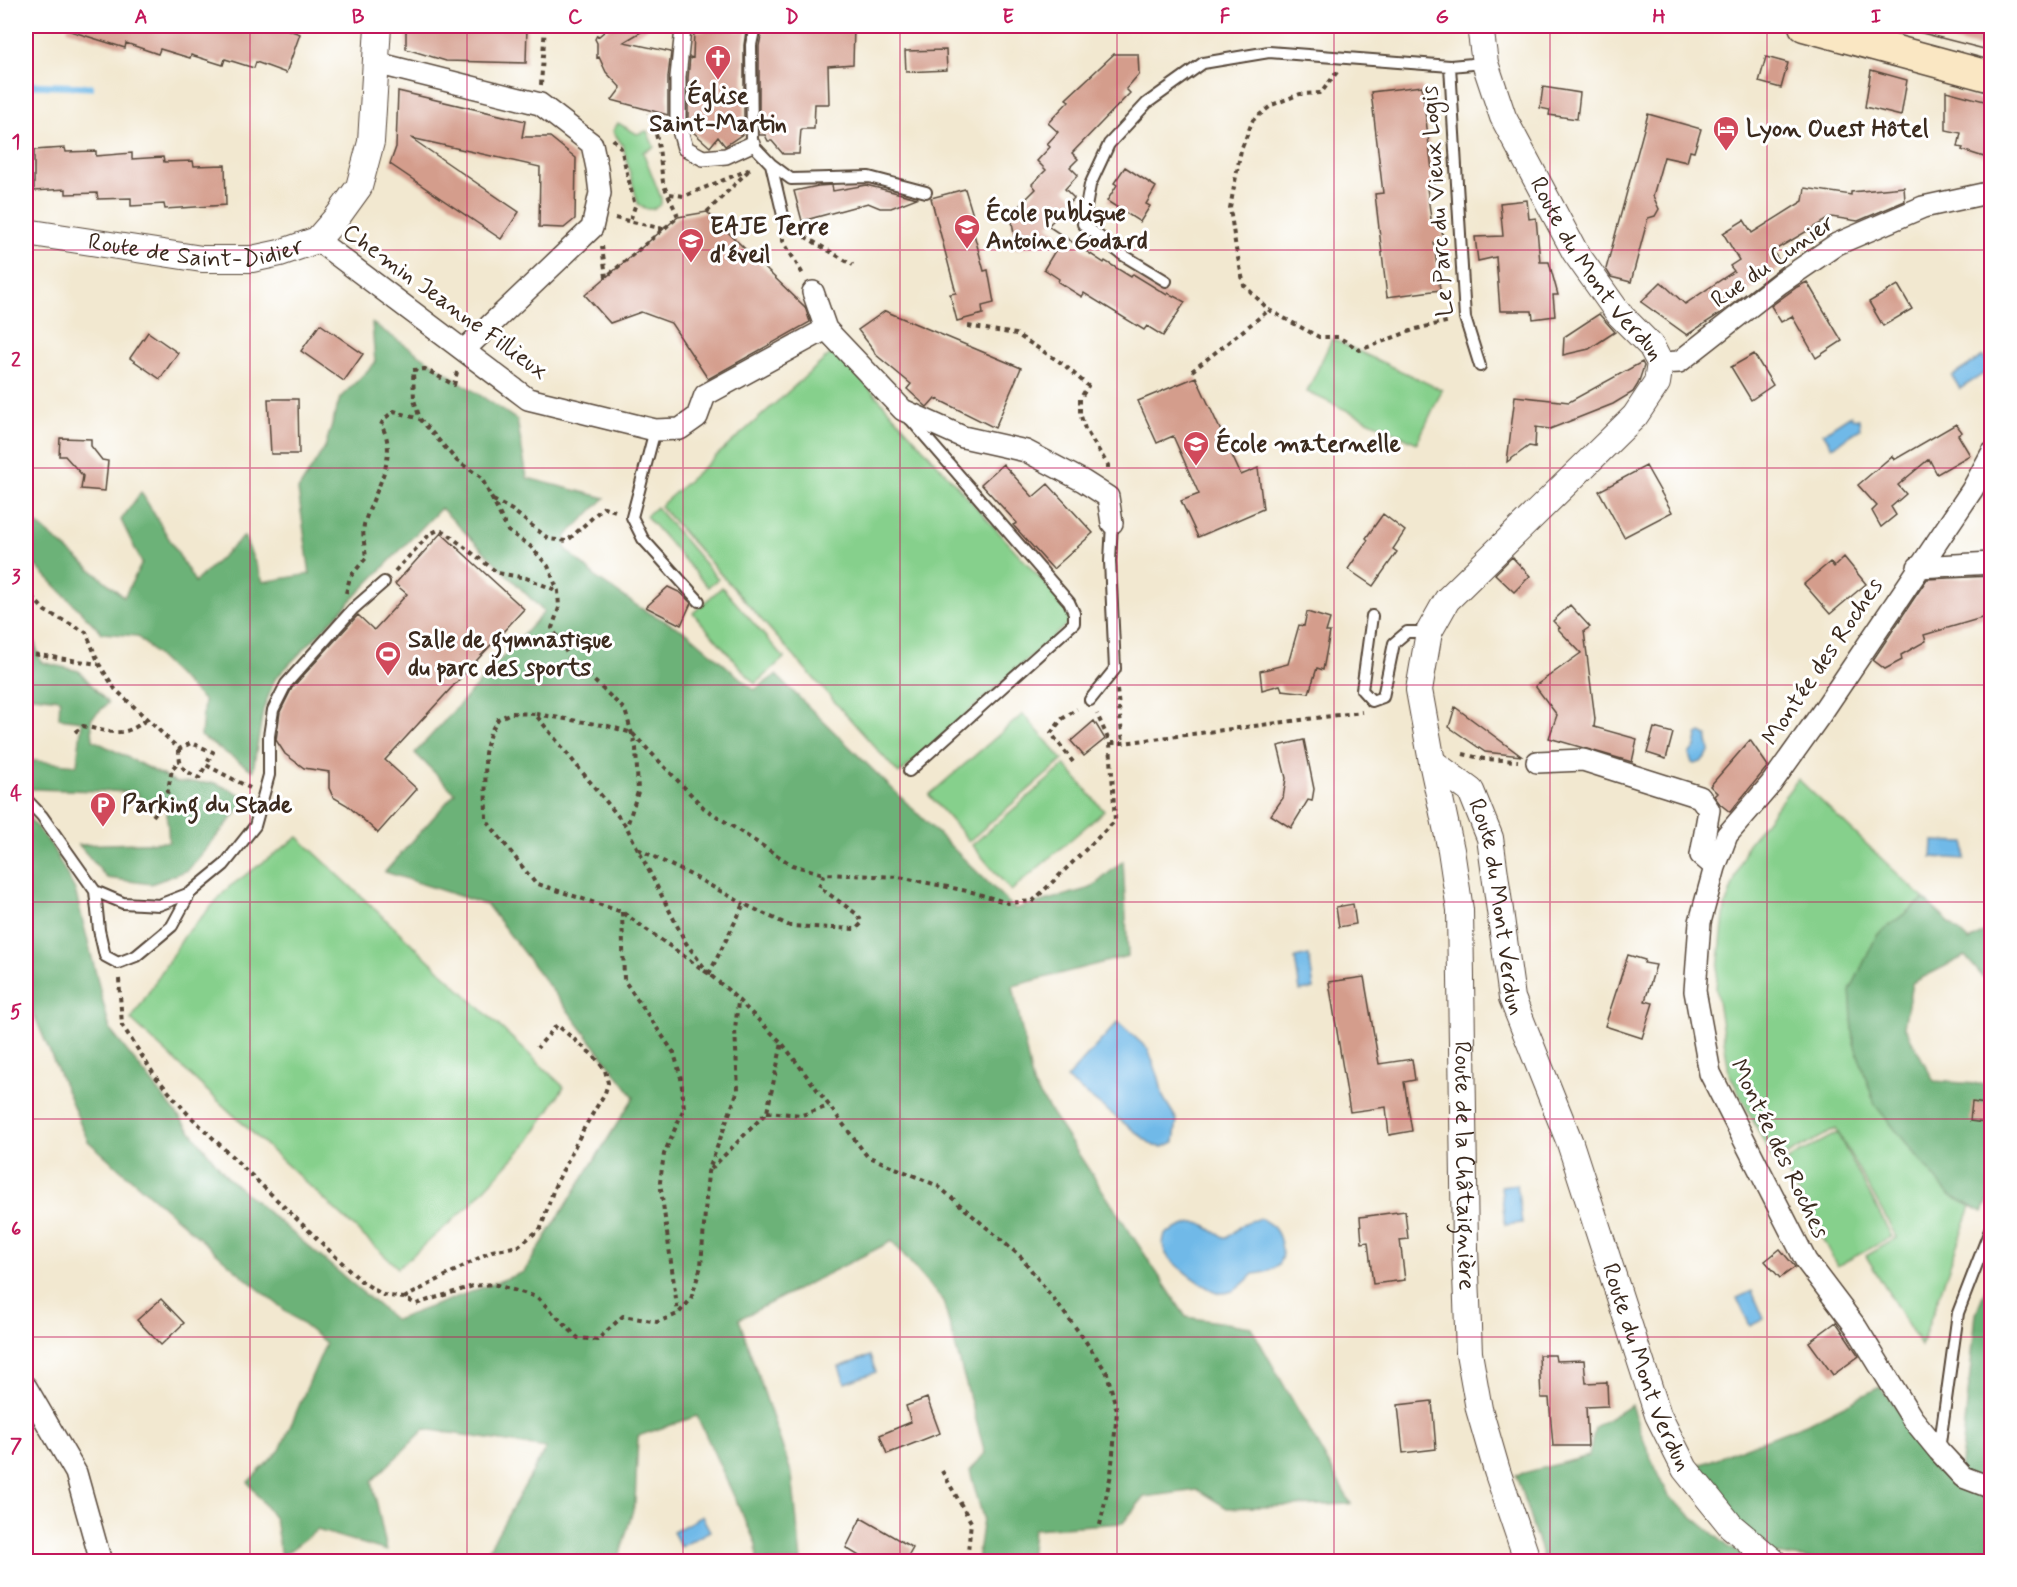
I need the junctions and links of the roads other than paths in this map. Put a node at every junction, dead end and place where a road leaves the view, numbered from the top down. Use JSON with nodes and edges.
{"nodes":[{"id":1,"x":378,"y":26,"type":"edge"},
{"id":2,"x":755,"y":26,"type":"edge"},
{"id":3,"x":1480,"y":26,"type":"edge"},
{"id":4,"x":1804,"y":26,"type":"edge"},
{"id":5,"x":683,"y":29,"type":"dead end"},
{"id":6,"x":376,"y":63,"type":"junction"},
{"id":7,"x":1485,"y":63,"type":"junction"},
{"id":8,"x":1450,"y":66,"type":"junction"},
{"id":9,"x":1992,"y":77,"type":"edge"},
{"id":10,"x":752,"y":144,"type":"junction"},
{"id":11,"x":771,"y":164,"type":"junction"},
{"id":12,"x":926,"y":192,"type":"dead end"},
{"id":13,"x":1992,"y":192,"type":"edge"},
{"id":14,"x":785,"y":224,"type":"road end"},
{"id":15,"x":26,"y":232,"type":"edge"},
{"id":16,"x":316,"y":240,"type":"junction"},
{"id":17,"x":1166,"y":281,"type":"dead end"},
{"id":18,"x":813,"y":292,"type":"road end"},
{"id":19,"x":826,"y":329,"type":"junction"},
{"id":20,"x":464,"y":350,"type":"junction"},
{"id":21,"x":1660,"y":363,"type":"junction"},
{"id":22,"x":1480,"y":366,"type":"dead end"},
{"id":23,"x":903,"y":410,"type":"junction"},
{"id":24,"x":655,"y":430,"type":"junction"},
{"id":25,"x":1992,"y":453,"type":"edge"},
{"id":26,"x":1112,"y":523,"type":"joint"},
{"id":27,"x":1992,"y":563,"type":"edge"},
{"id":28,"x":1918,"y":567,"type":"junction"},
{"id":29,"x":384,"y":582,"type":"road end"},
{"id":30,"x":699,"y":601,"type":"dead end"},
{"id":31,"x":1372,"y":616,"type":"dead end"},
{"id":32,"x":1429,"y":632,"type":"junction"},
{"id":33,"x":1090,"y":700,"type":"road end"},
{"id":34,"x":1432,"y":762,"type":"junction"},
{"id":35,"x":1537,"y":762,"type":"road end"},
{"id":36,"x":909,"y":771,"type":"dead end"},
{"id":37,"x":26,"y":799,"type":"edge"},
{"id":38,"x":1715,"y":867,"type":"junction"},
{"id":39,"x":95,"y":891,"type":"junction"},
{"id":40,"x":190,"y":894,"type":"junction"},
{"id":41,"x":1992,"y":1224,"type":"edge"},
{"id":42,"x":26,"y":1387,"type":"edge"},
{"id":43,"x":1939,"y":1451,"type":"junction"},
{"id":44,"x":1992,"y":1488,"type":"edge"},
{"id":45,"x":101,"y":1562,"type":"edge"},
{"id":46,"x":1528,"y":1562,"type":"edge"},
{"id":47,"x":1774,"y":1562,"type":"edge"}],
"edges":[{"from":1,"to":6,"type":"street","name":"Route de Saint-Didier"},
{"from":2,"to":10,"type":"lane"},
{"from":3,"to":7,"type":"street","name":"Route du Mont Verdun"},
{"from":4,"to":9,"type":"main road"},
{"from":5,"to":10,"type":"street"},
{"from":6,"to":16,"type":"street","name":"Route de Saint-Didier"},
{"from":6,"to":20,"type":"street"},
{"from":7,"to":8,"type":"lane","name":"Le Parc du Vieux Logis"},
{"from":7,"to":21,"type":"street","name":"Route du Mont Verdun"},
{"from":8,"to":17,"type":"lane","name":"Le Parc du Vieux Logis"},
{"from":8,"to":22,"type":"lane","name":"Le Parc du Vieux Logis"},
{"from":10,"to":11,"type":"lane"},
{"from":11,"to":12,"type":"lane"},
{"from":11,"to":14,"type":"lane"},
{"from":13,"to":21,"type":"street","name":"Rue du Cunier"},
{"from":15,"to":16,"type":"street","name":"Route de Saint-Didier"},
{"from":16,"to":20,"type":"street","name":"Chemin Jeanne Fillieux"},
{"from":18,"to":19,"type":"street"},
{"from":19,"to":23,"type":"street"},
{"from":19,"to":24,"type":"street","name":"Chemin Jeanne Fillieux"},
{"from":20,"to":24,"type":"street","name":"Chemin Jeanne Fillieux"},
{"from":21,"to":32,"type":"street","name":"Route du Mont Verdun"},
{"from":23,"to":26,"type":"street"},
{"from":23,"to":36,"type":"lane"},
{"from":24,"to":30,"type":"lane"},
{"from":25,"to":28,"type":"street","name":"Montée des Roches"},
{"from":26,"to":33,"type":"lane"},
{"from":27,"to":28,"type":"street"},
{"from":28,"to":38,"type":"street","name":"Montée des Roches"},
{"from":29,"to":40,"type":"lane"},
{"from":31,"to":32,"type":"lane"},
{"from":32,"to":34,"type":"street","name":"Route du Mont Verdun"},
{"from":34,"to":46,"type":"street","name":"Route de la Châtaignière"},
{"from":34,"to":47,"type":"street","name":"Route du Mont Verdun"},
{"from":35,"to":38,"type":"street"},
{"from":37,"to":39,"type":"lane"},
{"from":38,"to":43,"type":"street","name":"Montée des Roches"},
{"from":39,"to":40,"type":"lane"},
{"from":39,"to":40,"type":"lane"},
{"from":41,"to":43,"type":"lane"},
{"from":42,"to":45,"type":"street"},
{"from":43,"to":44,"type":"street","name":"Montée des Roches"}]}
